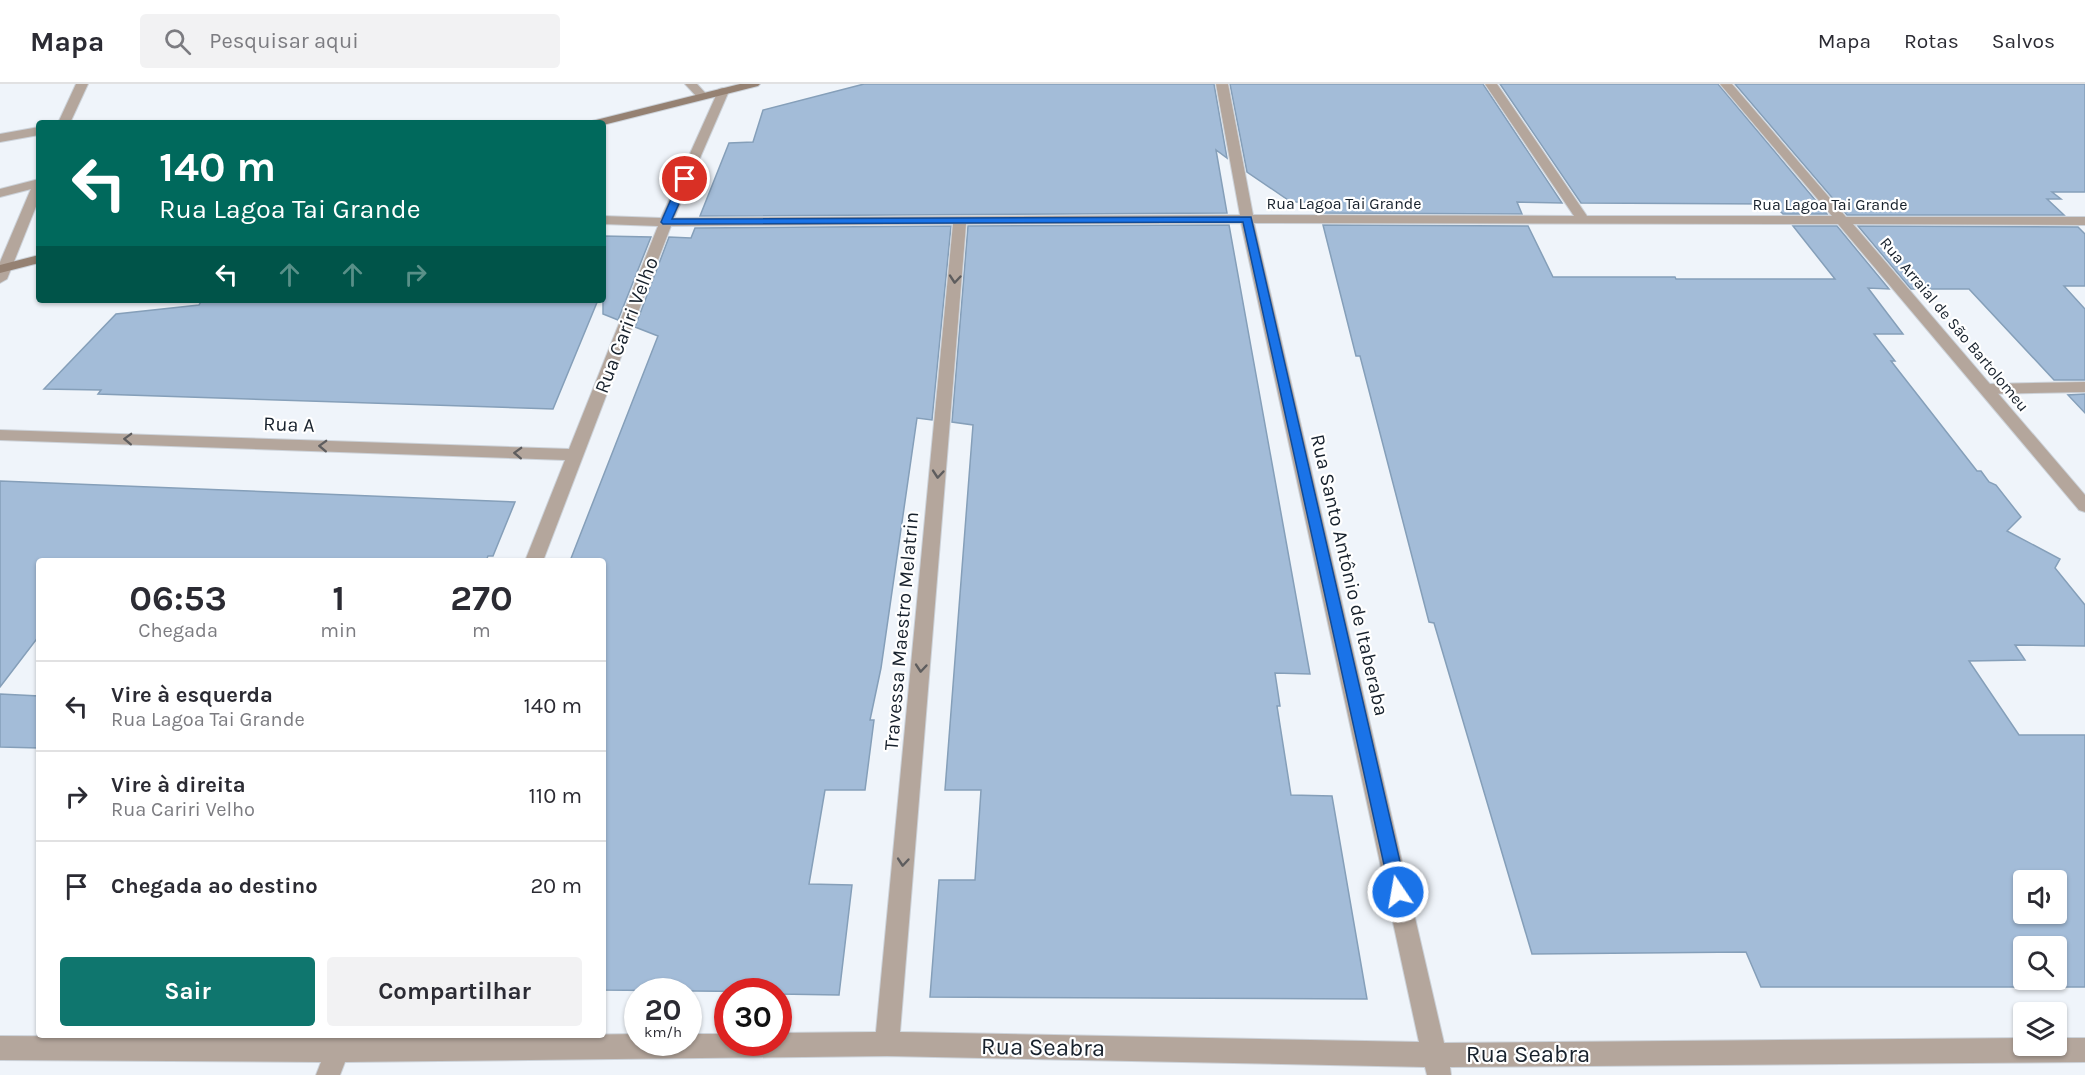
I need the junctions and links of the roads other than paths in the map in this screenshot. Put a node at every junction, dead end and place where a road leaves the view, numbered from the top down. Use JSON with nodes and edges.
{"nodes":[{"id":1,"x":81,"y":84,"type":"edge"},
{"id":2,"x":691,"y":84,"type":"edge"},
{"id":3,"x":754,"y":84,"type":"edge"},
{"id":4,"x":1222,"y":84,"type":"edge"},
{"id":5,"x":1491,"y":84,"type":"edge"},
{"id":6,"x":1726,"y":84,"type":"edge"},
{"id":7,"x":723,"y":91,"type":"junction"},
{"id":8,"x":702,"y":96,"type":"junction"},
{"id":9,"x":65,"y":120,"type":"edge"},
{"id":10,"x":606,"y":120,"type":"edge"},
{"id":11,"x":36,"y":132,"type":"edge"},
{"id":12,"x":0,"y":138,"type":"edge"},
{"id":13,"x":36,"y":185,"type":"edge"},
{"id":14,"x":36,"y":191,"type":"edge"},
{"id":15,"x":0,"y":193,"type":"edge"},
{"id":16,"x":1248,"y":219,"type":"junction"},
{"id":17,"x":606,"y":220,"type":"edge"},
{"id":18,"x":1844,"y":220,"type":"junction"},
{"id":19,"x":960,"y":221,"type":"junction"},
{"id":20,"x":1584,"y":221,"type":"junction"},
{"id":21,"x":2085,"y":221,"type":"edge"},
{"id":22,"x":666,"y":222,"type":"junction"},
{"id":23,"x":36,"y":260,"type":"edge"},
{"id":24,"x":2,"y":272,"type":"edge"},
{"id":25,"x":2085,"y":387,"type":"edge"},
{"id":26,"x":1986,"y":389,"type":"junction"},
{"id":27,"x":0,"y":435,"type":"edge"},
{"id":28,"x":576,"y":455,"type":"junction"},
{"id":29,"x":2085,"y":506,"type":"edge"},
{"id":30,"x":535,"y":558,"type":"edge"},
{"id":31,"x":341,"y":1043,"type":"edge"},
{"id":32,"x":887,"y":1044,"type":"junction"},
{"id":33,"x":0,"y":1048,"type":"edge"},
{"id":34,"x":2085,"y":1050,"type":"edge"},
{"id":35,"x":1437,"y":1065,"type":"edge"},
{"id":36,"x":328,"y":1075,"type":"edge"}],
"edges":[{"from":1,"to":9,"type":"street"},
{"from":2,"to":8,"type":"street"},
{"from":3,"to":7,"type":"main road"},
{"from":4,"to":16,"type":"street","name":"Rua Santo Antônio de Itaberaba"},
{"from":5,"to":20,"type":"street"},
{"from":6,"to":18,"type":"street","name":"Rua Arraial de São Bartolomeu"},
{"from":7,"to":8,"type":"main road"},
{"from":7,"to":22,"type":"street","name":"Rua Cariri Velho"},
{"from":8,"to":10,"type":"main road"},
{"from":11,"to":12,"type":"street"},
{"from":13,"to":15,"type":"street"},
{"from":14,"to":24,"type":"street"},
{"from":16,"to":19,"type":"street","name":"Rua Lagoa Tai Grande"},
{"from":16,"to":20,"type":"street","name":"Rua Lagoa Tai Grande"},
{"from":16,"to":35,"type":"street","name":"Rua Santo Antônio de Itaberaba"},
{"from":17,"to":22,"type":"street","name":"Rua Lagoa Tai Grande"},
{"from":18,"to":20,"type":"street","name":"Rua Lagoa Tai Grande"},
{"from":18,"to":21,"type":"street","name":"Rua Lagoa Tai Grande"},
{"from":18,"to":26,"type":"street","name":"Rua Arraial de São Bartolomeu"},
{"from":19,"to":22,"type":"street","name":"Rua Lagoa Tai Grande"},
{"from":19,"to":32,"type":"street","name":"Travessa Maestro Melatrin","one_way":true},
{"from":22,"to":28,"type":"street","name":"Rua Cariri Velho"},
{"from":23,"to":24,"type":"main road"},
{"from":25,"to":26,"type":"street"},
{"from":26,"to":29,"type":"street","name":"Rua Arraial de São Bartolomeu"},
{"from":28,"to":27,"type":"street","name":"Rua A","one_way":true},
{"from":28,"to":30,"type":"street","name":"Rua Cariri Velho"},
{"from":31,"to":32,"type":"street","name":"Rua Seabra"},
{"from":31,"to":33,"type":"street","name":"Rua Seabra"},
{"from":31,"to":36,"type":"street"},
{"from":32,"to":35,"type":"street","name":"Rua Seabra"},
{"from":34,"to":35,"type":"street","name":"Rua Seabra"}]}
